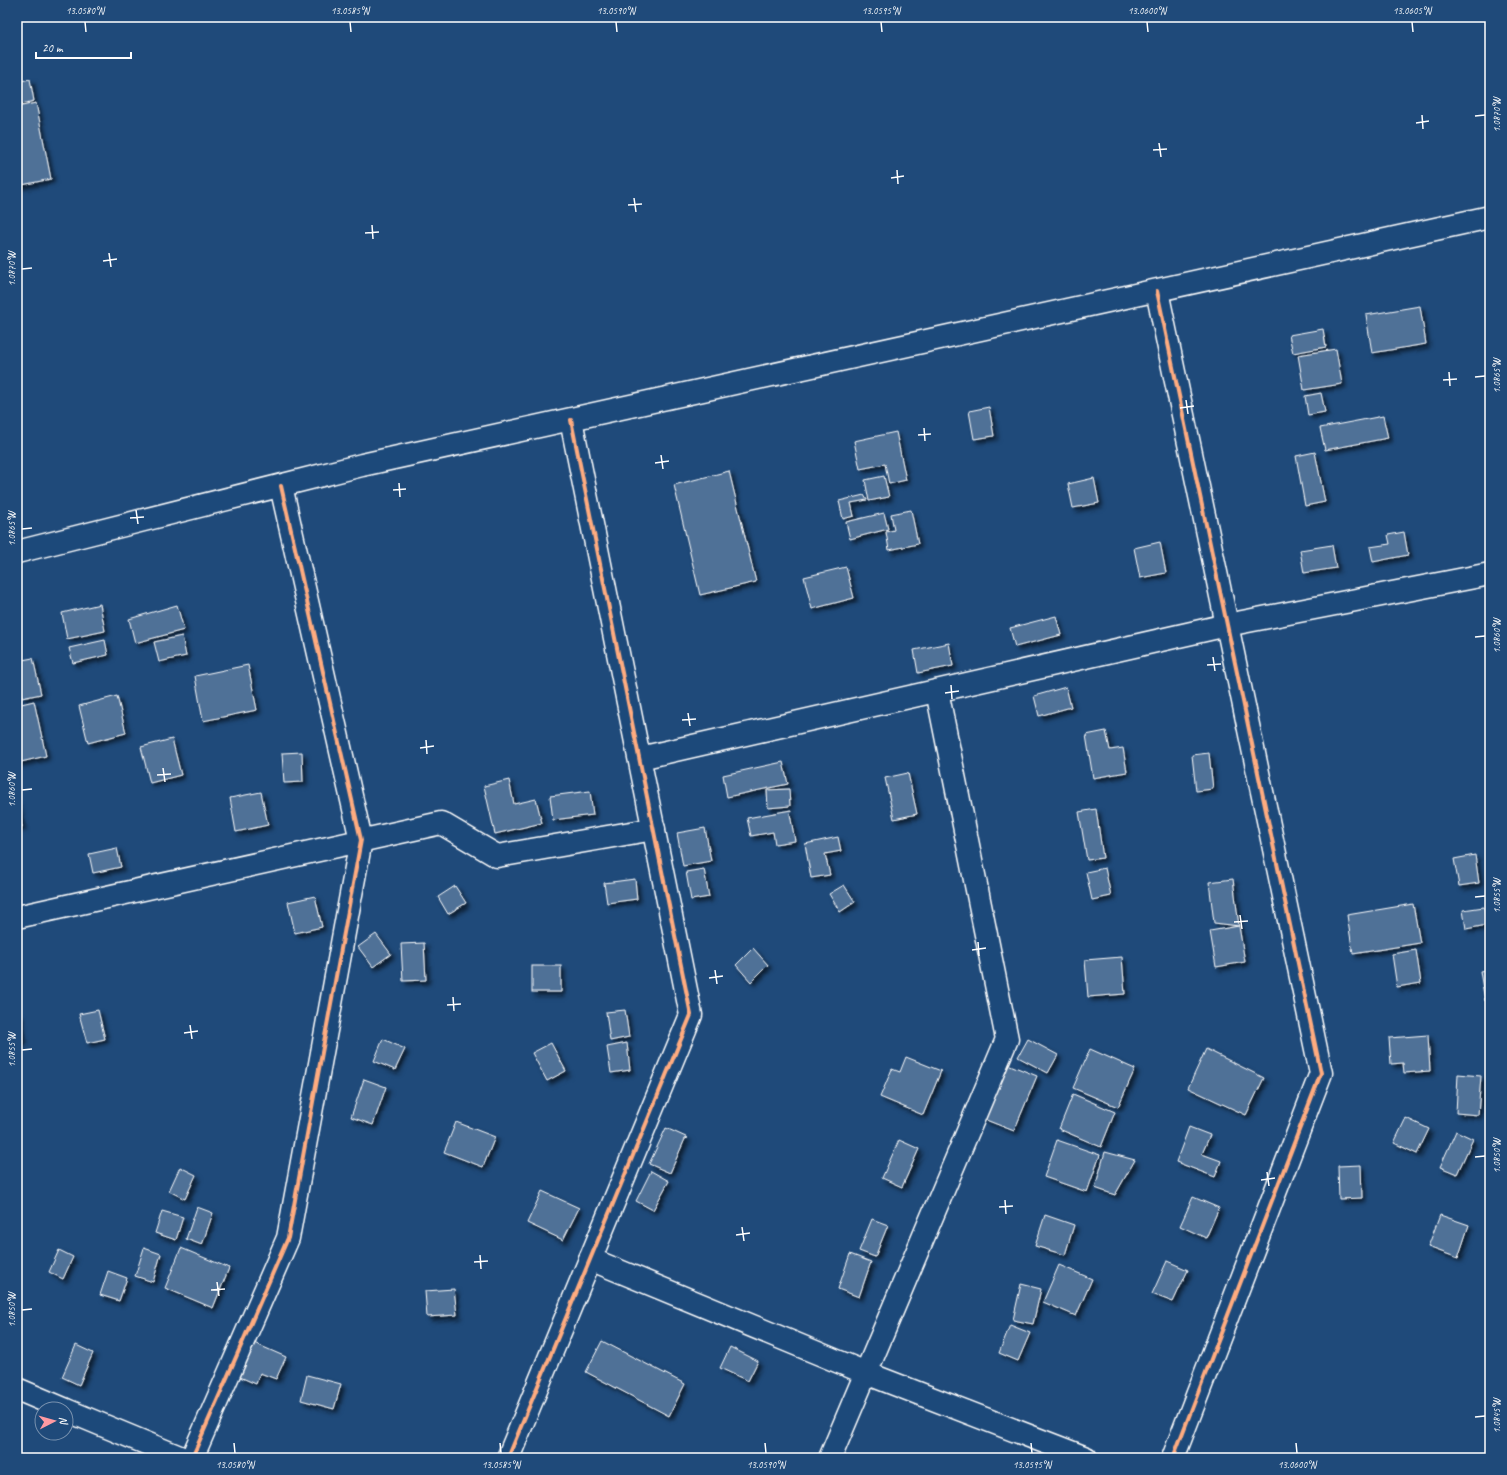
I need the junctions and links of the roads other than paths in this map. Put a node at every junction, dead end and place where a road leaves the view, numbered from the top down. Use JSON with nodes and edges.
{"nodes":[{"id":1,"x":1490,"y":217,"type":"edge"},
{"id":2,"x":1157,"y":291,"type":"junction"},
{"id":3,"x":570,"y":420,"type":"junction"},
{"id":4,"x":281,"y":486,"type":"junction"},
{"id":5,"x":17,"y":552,"type":"edge"},
{"id":6,"x":1490,"y":574,"type":"edge"},
{"id":7,"x":1227,"y":626,"type":"junction"},
{"id":8,"x":937,"y":691,"type":"junction"},
{"id":9,"x":640,"y":758,"type":"junction"},
{"id":10,"x":654,"y":829,"type":"junction"},
{"id":11,"x":361,"y":840,"type":"junction"},
{"id":12,"x":17,"y":917,"type":"edge"},
{"id":13,"x":590,"y":1259,"type":"junction"},
{"id":14,"x":866,"y":1373,"type":"junction"},
{"id":15,"x":17,"y":1390,"type":"edge"},
{"id":16,"x":45,"y":1401,"type":"edge"},
{"id":17,"x":74,"y":1413,"type":"edge"},
{"id":18,"x":182,"y":1458,"type":"edge"},
{"id":19,"x":192,"y":1458,"type":"edge"},
{"id":20,"x":508,"y":1458,"type":"edge"},
{"id":21,"x":830,"y":1458,"type":"edge"},
{"id":22,"x":1086,"y":1458,"type":"edge"},
{"id":23,"x":1173,"y":1458,"type":"edge"}],
"edges":[{"from":1,"to":2,"type":"street"},
{"from":2,"to":3,"type":"street"},
{"from":2,"to":7,"type":"street"},
{"from":3,"to":4,"type":"street"},
{"from":3,"to":9,"type":"street"},
{"from":4,"to":5,"type":"street"},
{"from":4,"to":11,"type":"street"},
{"from":6,"to":7,"type":"street"},
{"from":7,"to":8,"type":"street"},
{"from":7,"to":23,"type":"street"},
{"from":8,"to":9,"type":"street"},
{"from":8,"to":14,"type":"street"},
{"from":9,"to":10,"type":"street"},
{"from":10,"to":11,"type":"street"},
{"from":10,"to":13,"type":"street"},
{"from":11,"to":12,"type":"street"},
{"from":11,"to":19,"type":"street"},
{"from":13,"to":14,"type":"street"},
{"from":13,"to":20,"type":"street"},
{"from":14,"to":21,"type":"street"},
{"from":14,"to":22,"type":"street"},
{"from":15,"to":16,"type":"street"},
{"from":17,"to":18,"type":"street"}]}
